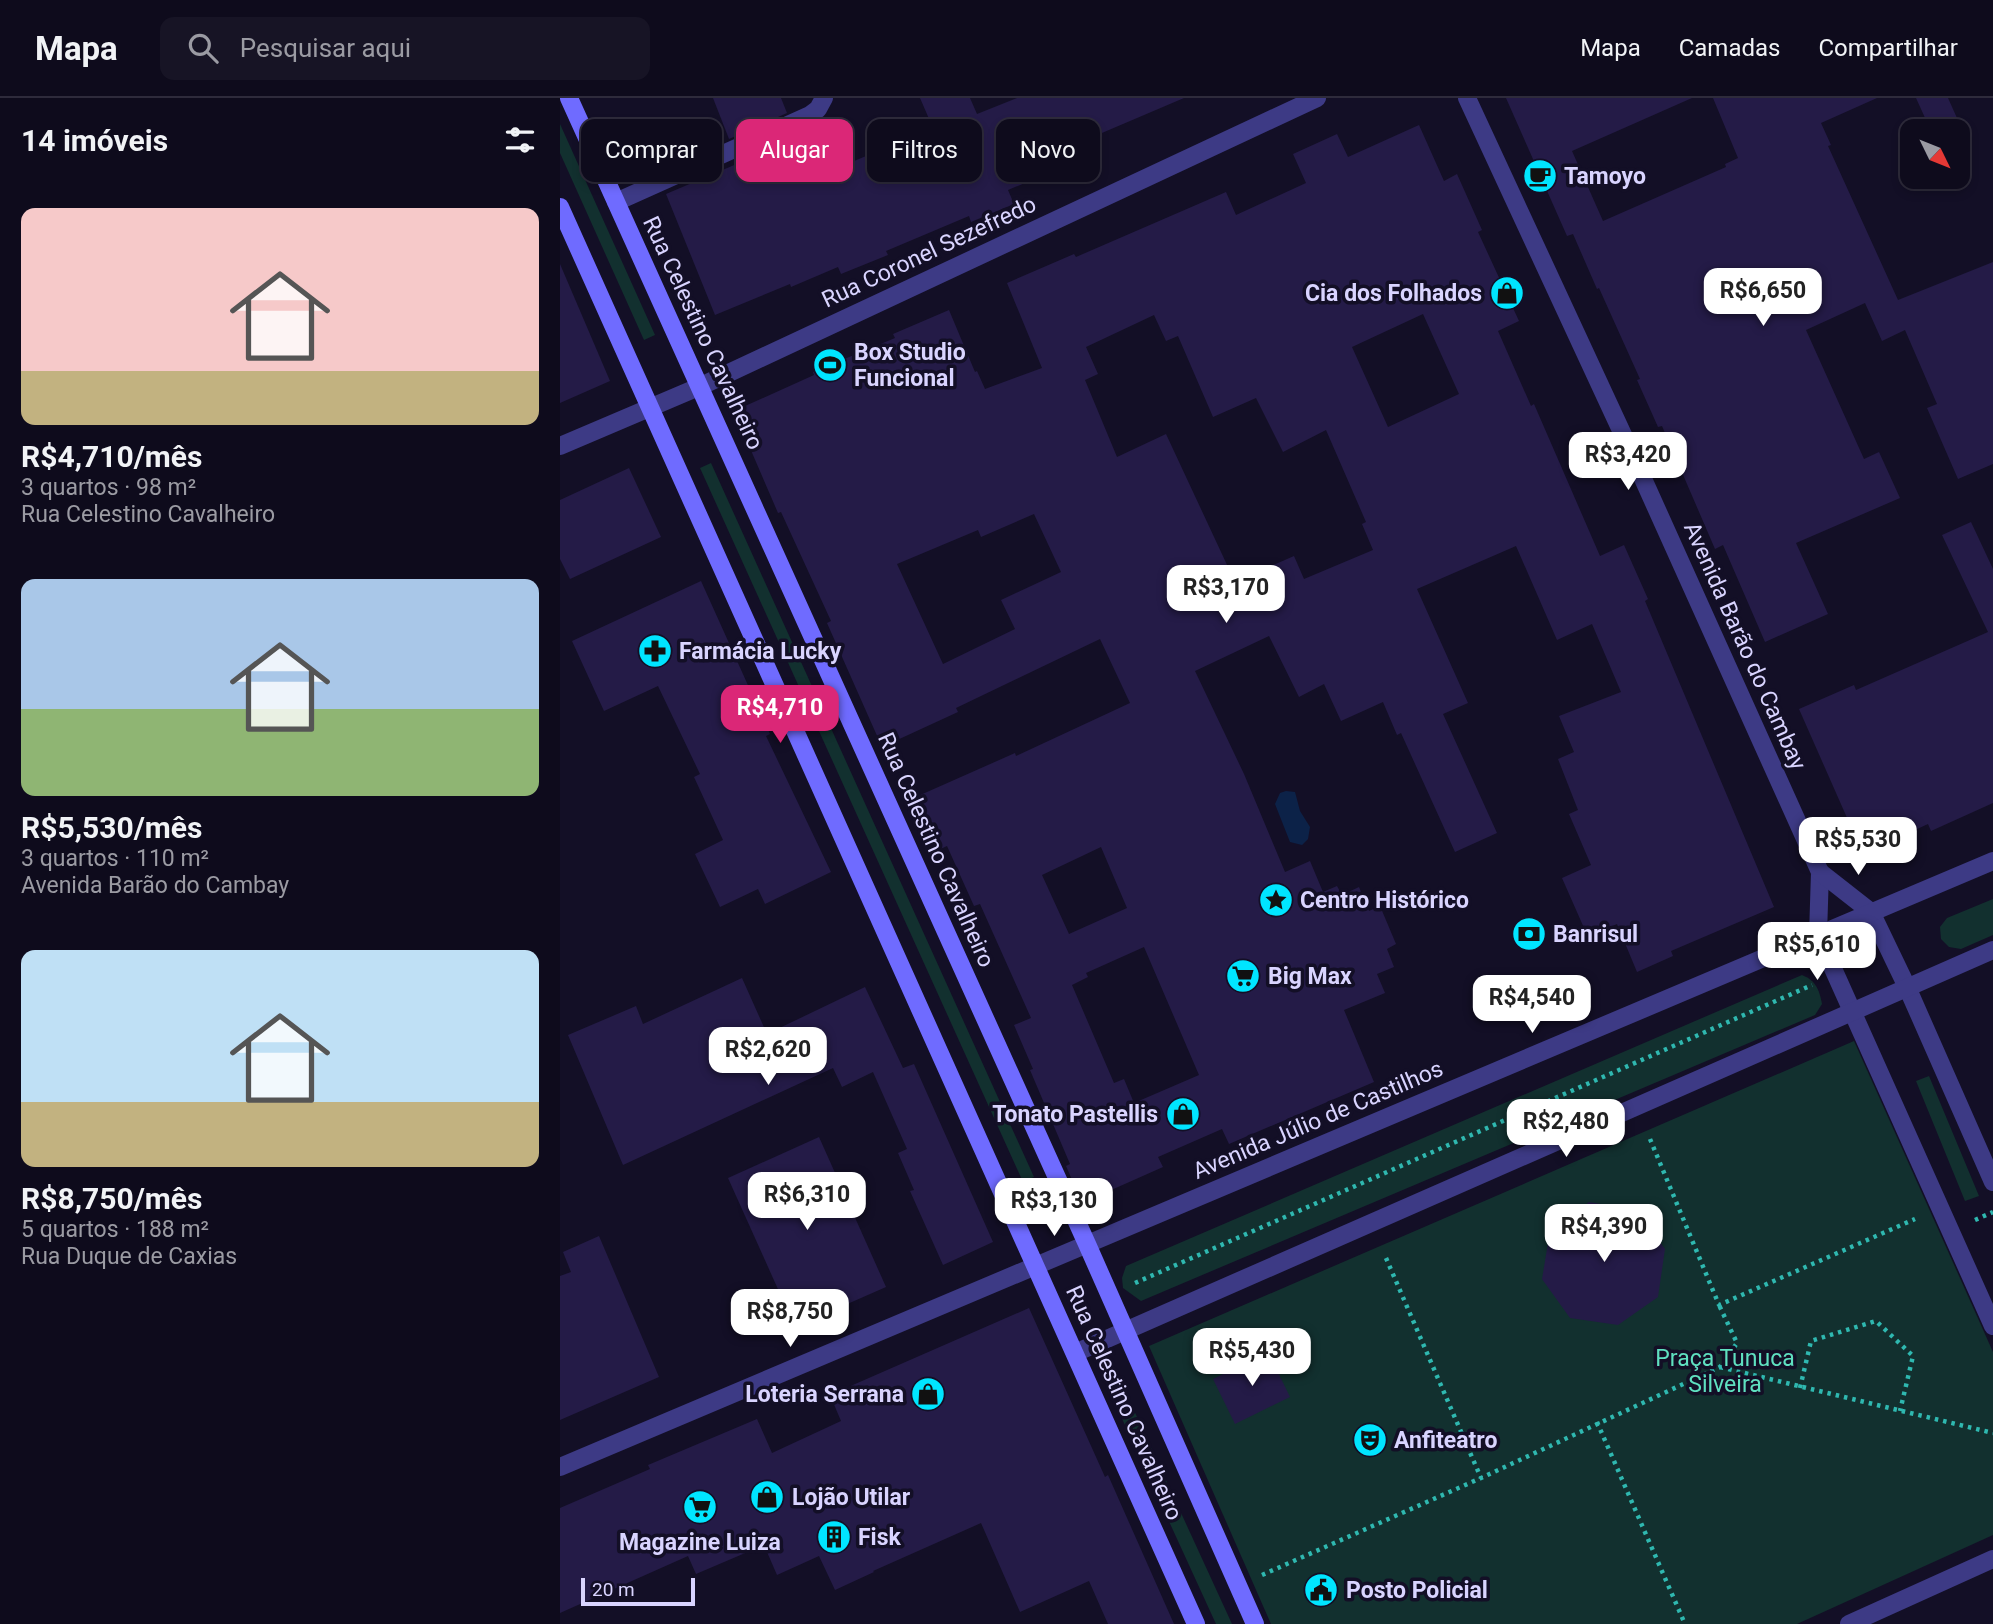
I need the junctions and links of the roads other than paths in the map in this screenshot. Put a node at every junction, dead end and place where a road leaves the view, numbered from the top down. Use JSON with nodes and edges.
{"nodes":[{"id":1,"x":569,"y":98,"type":"edge"},
{"id":2,"x":824,"y":98,"type":"edge"},
{"id":3,"x":1317,"y":98,"type":"edge"},
{"id":4,"x":1467,"y":98,"type":"edge"},
{"id":5,"x":616,"y":202,"type":"junction"},
{"id":6,"x":560,"y":207,"type":"edge"},
{"id":7,"x":701,"y":386,"type":"junction"},
{"id":8,"x":650,"y":408,"type":"junction"},
{"id":9,"x":560,"y":446,"type":"edge"},
{"id":10,"x":1993,"y":861,"type":"edge"},
{"id":11,"x":1820,"y":872,"type":"junction"},
{"id":12,"x":1871,"y":912,"type":"junction"},
{"id":13,"x":1818,"y":935,"type":"junction"},
{"id":14,"x":1993,"y":950,"type":"edge"},
{"id":15,"x":1907,"y":987,"type":"junction"},
{"id":16,"x":1853,"y":1012,"type":"junction"},
{"id":17,"x":1993,"y":1182,"type":"edge"},
{"id":18,"x":1087,"y":1244,"type":"junction"},
{"id":19,"x":1036,"y":1266,"type":"junction"},
{"id":20,"x":1993,"y":1326,"type":"edge"},
{"id":21,"x":1124,"y":1332,"type":"junction"},
{"id":22,"x":1075,"y":1353,"type":"junction"},
{"id":23,"x":560,"y":1468,"type":"edge"},
{"id":24,"x":1993,"y":1559,"type":"edge"},
{"id":25,"x":1196,"y":1624,"type":"edge"},
{"id":26,"x":1255,"y":1624,"type":"edge"},
{"id":27,"x":1849,"y":1624,"type":"edge"}],
"edges":[{"from":1,"to":5,"type":"main road","name":"Rua Celestino Cavalheiro"},
{"from":2,"to":5,"type":"street"},
{"from":3,"to":7,"type":"street","name":"Rua Coronel Sezefredo"},
{"from":4,"to":11,"type":"street","name":"Avenida Barão do Cambay"},
{"from":5,"to":7,"type":"main road","name":"Rua Celestino Cavalheiro"},
{"from":6,"to":8,"type":"main road","name":"Rua Celestino Cavalheiro"},
{"from":7,"to":8,"type":"street","name":"Rua Coronel Sezefredo"},
{"from":7,"to":18,"type":"main road","name":"Rua Celestino Cavalheiro"},
{"from":8,"to":9,"type":"street","name":"Rua Coronel Sezefredo"},
{"from":8,"to":19,"type":"main road","name":"Rua Celestino Cavalheiro"},
{"from":10,"to":12,"type":"street","name":"Avenida Júlio de Castilhos"},
{"from":11,"to":12,"type":"street","name":"Avenida Barão do Cambay"},
{"from":11,"to":13,"type":"street","name":"Avenida Barão do Cambay"},
{"from":12,"to":13,"type":"street","name":"Avenida Júlio de Castilhos"},
{"from":12,"to":15,"type":"street","name":"Avenida Barão do Cambay"},
{"from":13,"to":16,"type":"street","name":"Avenida Barão do Cambay"},
{"from":13,"to":18,"type":"street","name":"Avenida Júlio de Castilhos"},
{"from":14,"to":15,"type":"street"},
{"from":15,"to":16,"type":"street"},
{"from":15,"to":17,"type":"street","name":"Avenida Barão do Cambay"},
{"from":16,"to":20,"type":"street","name":"Avenida Barão do Cambay"},
{"from":16,"to":21,"type":"street"},
{"from":18,"to":19,"type":"street","name":"Avenida Júlio de Castilhos"},
{"from":18,"to":21,"type":"main road","name":"Rua Celestino Cavalheiro"},
{"from":19,"to":22,"type":"main road","name":"Rua Celestino Cavalheiro"},
{"from":19,"to":23,"type":"street","name":"Avenida Júlio de Castilhos"},
{"from":21,"to":22,"type":"street"},
{"from":21,"to":26,"type":"main road","name":"Rua Celestino Cavalheiro"},
{"from":22,"to":25,"type":"main road","name":"Rua Celestino Cavalheiro"},
{"from":24,"to":27,"type":"street"}]}
